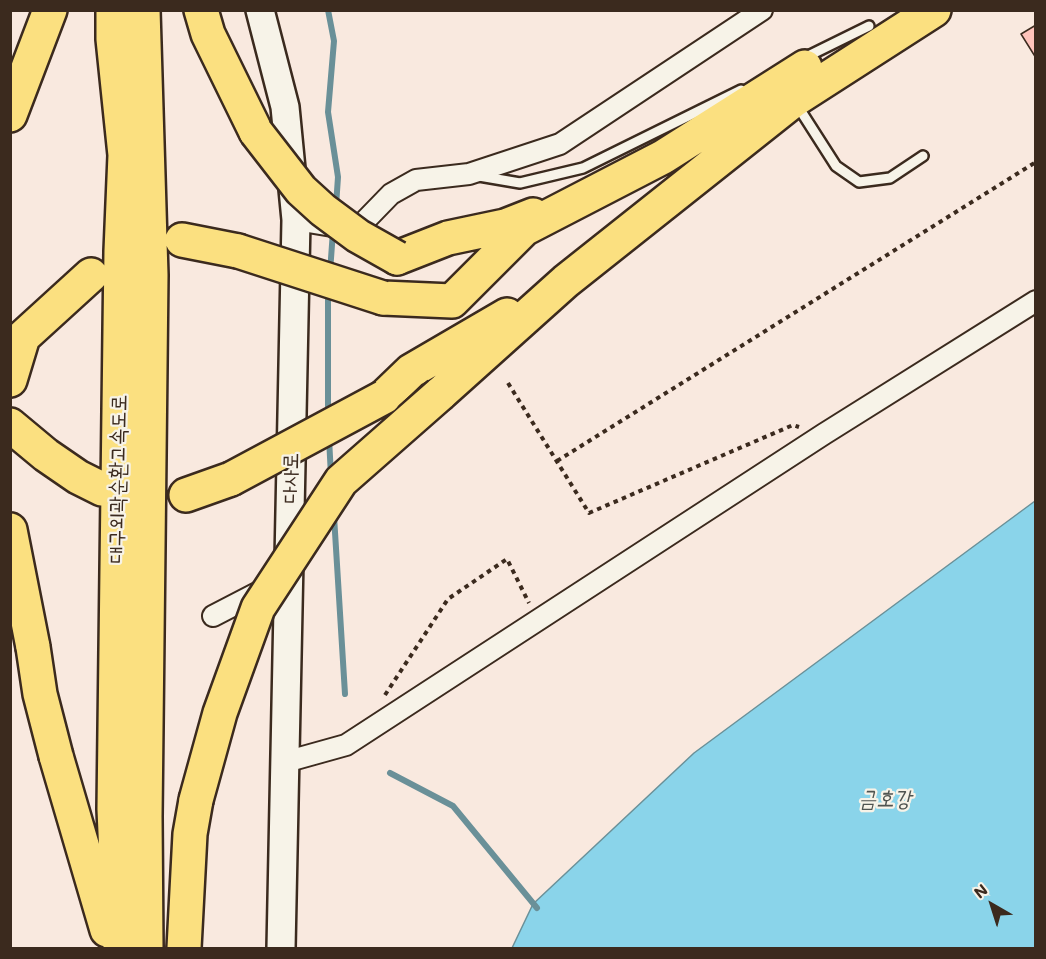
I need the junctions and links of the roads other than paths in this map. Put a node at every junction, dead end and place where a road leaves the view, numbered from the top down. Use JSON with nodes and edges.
{"nodes":[{"id":1,"x":50,"y":10,"type":"edge"},
{"id":2,"x":113,"y":10,"type":"edge"},
{"id":3,"x":143,"y":10,"type":"edge"},
{"id":4,"x":201,"y":10,"type":"edge"},
{"id":5,"x":260,"y":10,"type":"edge"},
{"id":6,"x":762,"y":10,"type":"edge"},
{"id":7,"x":934,"y":10,"type":"edge"},
{"id":8,"x":881,"y":18,"type":"edge"},
{"id":9,"x":784,"y":68,"type":"dead end"},
{"id":10,"x":753,"y":84,"type":"dead end"},
{"id":11,"x":794,"y":100,"type":"junction"},
{"id":12,"x":10,"y":115,"type":"edge"},
{"id":13,"x":923,"y":156,"type":"dead end"},
{"id":14,"x":663,"y":157,"type":"junction"},
{"id":15,"x":469,"y":174,"type":"junction"},
{"id":16,"x":308,"y":223,"type":"junction"},
{"id":17,"x":182,"y":240,"type":"dead end"},
{"id":18,"x":91,"y":275,"type":"dead end"},
{"id":19,"x":566,"y":281,"type":"junction"},
{"id":20,"x":1035,"y":301,"type":"edge"},
{"id":21,"x":10,"y":380,"type":"edge"},
{"id":22,"x":10,"y":425,"type":"edge"},
{"id":23,"x":102,"y":489,"type":"dead end"},
{"id":24,"x":186,"y":495,"type":"dead end"},
{"id":25,"x":10,"y":530,"type":"edge"},
{"id":26,"x":289,"y":577,"type":"junction"},
{"id":27,"x":213,"y":616,"type":"dead end"},
{"id":28,"x":285,"y":762,"type":"junction"},
{"id":29,"x":112,"y":948,"type":"edge"},
{"id":30,"x":120,"y":948,"type":"edge"},
{"id":31,"x":146,"y":948,"type":"edge"},
{"id":32,"x":184,"y":948,"type":"edge"},
{"id":33,"x":281,"y":948,"type":"edge"}],
"edges":[{"from":1,"to":12,"type":"highway"},
{"from":2,"to":30,"type":"highway","name":"대구외곽순환고속도로"},
{"from":3,"to":31,"type":"highway","name":"대구외곽순환고속도로"},
{"from":4,"to":14,"type":"highway","bridge":true},
{"from":5,"to":16,"type":"street","name":"다사로"},
{"from":6,"to":15,"type":"street"},
{"from":7,"to":11,"type":"highway"},
{"from":8,"to":9,"type":"lane"},
{"from":8,"to":14,"type":"highway"},
{"from":10,"to":15,"type":"lane"},
{"from":11,"to":13,"type":"lane"},
{"from":11,"to":19,"type":"highway"},
{"from":14,"to":17,"type":"highway","bridge":true},
{"from":15,"to":16,"type":"street","bridge":true},
{"from":16,"to":26,"type":"street","name":"다사로"},
{"from":18,"to":21,"type":"highway"},
{"from":19,"to":24,"type":"highway","bridge":true},
{"from":19,"to":32,"type":"highway","bridge":true},
{"from":20,"to":28,"type":"street"},
{"from":22,"to":23,"type":"highway"},
{"from":25,"to":29,"type":"highway","bridge":true},
{"from":26,"to":27,"type":"street"},
{"from":26,"to":28,"type":"street","name":"다사로"},
{"from":28,"to":33,"type":"street","name":"다사로"}]}
